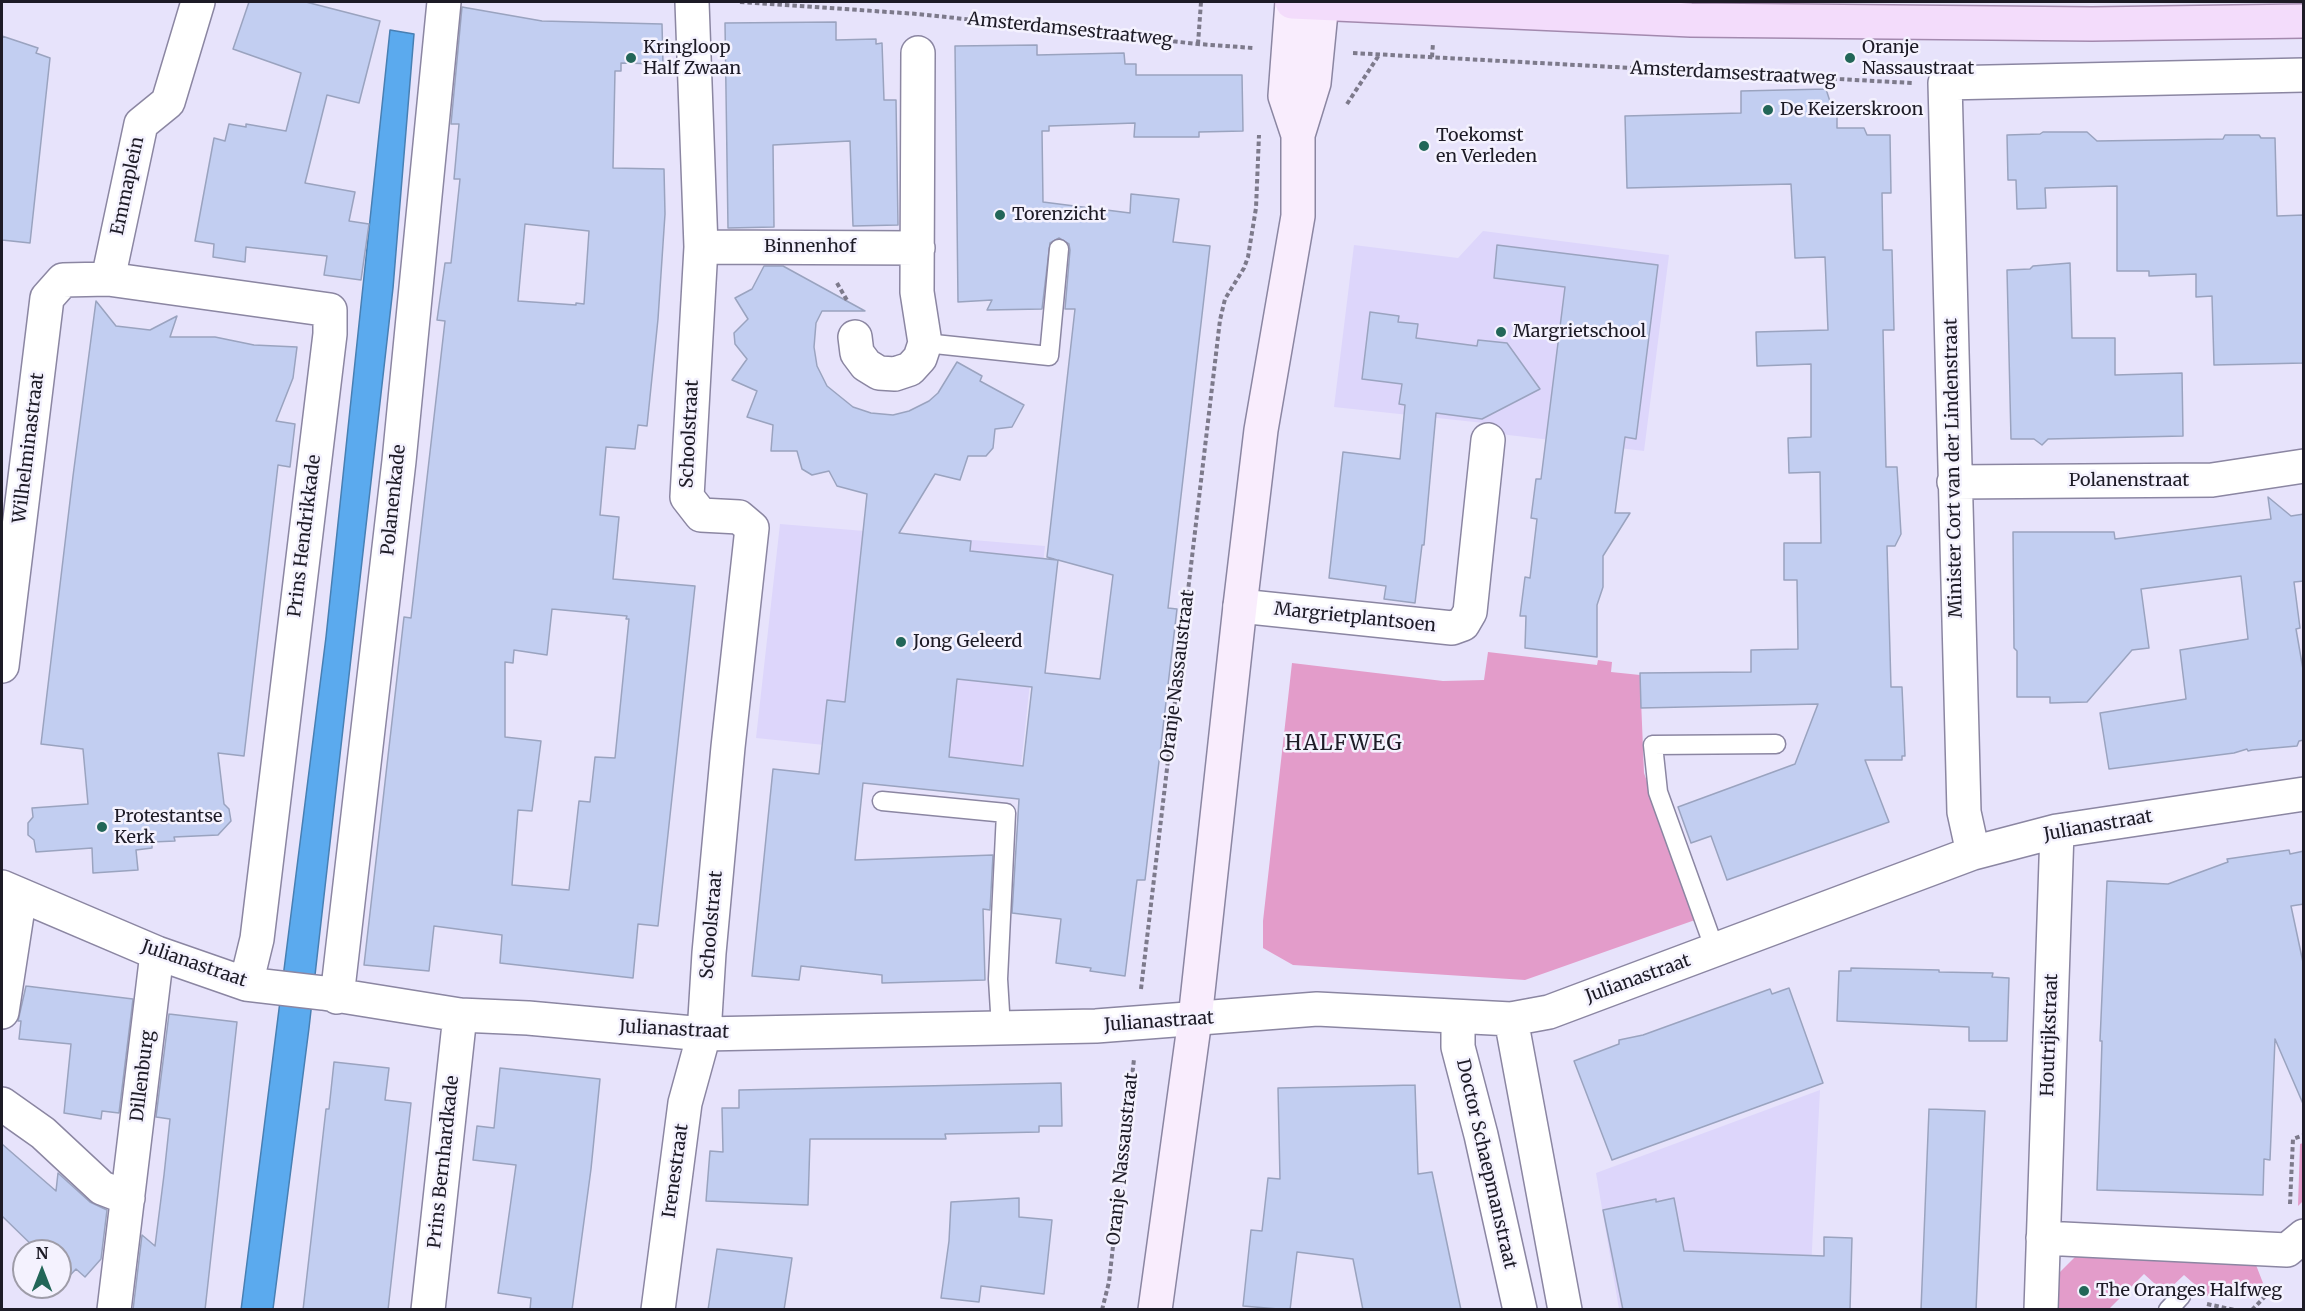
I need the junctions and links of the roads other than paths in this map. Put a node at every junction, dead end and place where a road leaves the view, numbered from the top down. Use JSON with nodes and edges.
{"nodes":[{"id":1,"x":198,"y":2,"type":"edge"},
{"id":2,"x":444,"y":2,"type":"edge"},
{"id":3,"x":692,"y":2,"type":"edge"},
{"id":4,"x":1307,"y":2,"type":"edge"},
{"id":5,"x":2304,"y":21,"type":"edge"},
{"id":6,"x":918,"y":53,"type":"dead end"},
{"id":7,"x":2304,"y":75,"type":"edge"},
{"id":8,"x":701,"y":247,"type":"junction"},
{"id":9,"x":918,"y":248,"type":"junction"},
{"id":10,"x":1059,"y":249,"type":"dead end"},
{"id":11,"x":108,"y":279,"type":"junction"},
{"id":12,"x":855,"y":337,"type":"road end"},
{"id":13,"x":925,"y":343,"type":"junction"},
{"id":14,"x":1488,"y":440,"type":"dead end"},
{"id":15,"x":2304,"y":466,"type":"edge"},
{"id":16,"x":1954,"y":482,"type":"junction"},
{"id":17,"x":1240,"y":606,"type":"junction"},
{"id":18,"x":2,"y":666,"type":"edge"},
{"id":19,"x":1776,"y":744,"type":"dead end"},
{"id":20,"x":2304,"y":794,"type":"edge"},
{"id":21,"x":882,"y":801,"type":"dead end"},
{"id":22,"x":2057,"y":831,"type":"junction"},
{"id":23,"x":1973,"y":853,"type":"junction"},
{"id":24,"x":10,"y":891,"type":"edge"},
{"id":25,"x":1715,"y":950,"type":"junction"},
{"id":26,"x":157,"y":953,"type":"junction"},
{"id":27,"x":256,"y":986,"type":"junction"},
{"id":28,"x":330,"y":995,"type":"junction"},
{"id":29,"x":2,"y":1012,"type":"edge"},
{"id":30,"x":460,"y":1015,"type":"junction"},
{"id":31,"x":1458,"y":1018,"type":"junction"},
{"id":32,"x":1195,"y":1019,"type":"junction"},
{"id":33,"x":1511,"y":1019,"type":"junction"},
{"id":34,"x":1001,"y":1028,"type":"junction"},
{"id":35,"x":704,"y":1034,"type":"junction"},
{"id":36,"x":2,"y":1104,"type":"edge"},
{"id":37,"x":128,"y":1198,"type":"junction"},
{"id":38,"x":2043,"y":1238,"type":"junction"},
{"id":39,"x":2296,"y":1243,"type":"edge"},
{"id":40,"x":2181,"y":1296,"type":"dead end"},
{"id":41,"x":114,"y":1310,"type":"edge"},
{"id":42,"x":429,"y":1310,"type":"edge"},
{"id":43,"x":658,"y":1310,"type":"edge"},
{"id":44,"x":1155,"y":1310,"type":"edge"},
{"id":45,"x":1520,"y":1310,"type":"edge"},
{"id":46,"x":1565,"y":1310,"type":"edge"},
{"id":47,"x":2041,"y":1310,"type":"edge"},
{"id":48,"x":2168,"y":1310,"type":"edge"}],
"edges":[{"from":1,"to":11,"type":"street","name":"Emmaplein"},
{"from":2,"to":28,"type":"street","name":"Polanenkade"},
{"from":3,"to":8,"type":"street","name":"Schoolstraat"},
{"from":4,"to":5,"type":"main road"},
{"from":4,"to":17,"type":"main road"},
{"from":6,"to":9,"type":"street"},
{"from":7,"to":16,"type":"street","name":"Minister Cort van der Lindenstraat"},
{"from":8,"to":9,"type":"street","name":"Binnenhof"},
{"from":8,"to":35,"type":"street","name":"Schoolstraat"},
{"from":9,"to":13,"type":"street"},
{"from":10,"to":13,"type":"lane"},
{"from":11,"to":18,"type":"street","name":"Wilhelminastraat"},
{"from":11,"to":27,"type":"street","name":"Prins Hendrikkade"},
{"from":12,"to":13,"type":"street"},
{"from":14,"to":17,"type":"street","name":"Margrietplantsoen"},
{"from":15,"to":16,"type":"street","name":"Polanenstraat"},
{"from":16,"to":23,"type":"street","name":"Minister Cort van der Lindenstraat"},
{"from":17,"to":32,"type":"main road"},
{"from":19,"to":25,"type":"lane"},
{"from":20,"to":22,"type":"street","name":"Julianastraat"},
{"from":21,"to":34,"type":"lane"},
{"from":22,"to":23,"type":"street","name":"Julianastraat"},
{"from":22,"to":38,"type":"street","name":"Houtrijkstraat"},
{"from":23,"to":25,"type":"street","name":"Julianastraat"},
{"from":24,"to":26,"type":"street","name":"Julianastraat"},
{"from":24,"to":29,"type":"street"},
{"from":25,"to":33,"type":"street","name":"Julianastraat"},
{"from":26,"to":27,"type":"street","name":"Julianastraat"},
{"from":26,"to":37,"type":"street","name":"Dillenburg"},
{"from":27,"to":28,"type":"street","name":"Julianastraat"},
{"from":28,"to":30,"type":"street","name":"Julianastraat"},
{"from":30,"to":35,"type":"street","name":"Julianastraat"},
{"from":30,"to":42,"type":"street","name":"Prins Bernhardkade"},
{"from":31,"to":32,"type":"street","name":"Julianastraat"},
{"from":31,"to":33,"type":"street","name":"Julianastraat"},
{"from":31,"to":45,"type":"street","name":"Doctor Schaepmanstraat"},
{"from":32,"to":34,"type":"street","name":"Julianastraat"},
{"from":32,"to":44,"type":"main road"},
{"from":33,"to":46,"type":"street"},
{"from":34,"to":35,"type":"street","name":"Julianastraat"},
{"from":35,"to":43,"type":"street","name":"Irenestraat"},
{"from":36,"to":37,"type":"street"},
{"from":37,"to":41,"type":"street","name":"Dillenburg"},
{"from":38,"to":39,"type":"street"},
{"from":38,"to":47,"type":"street","name":"Houtrijkstraat"},
{"from":40,"to":48,"type":"lane"}]}
